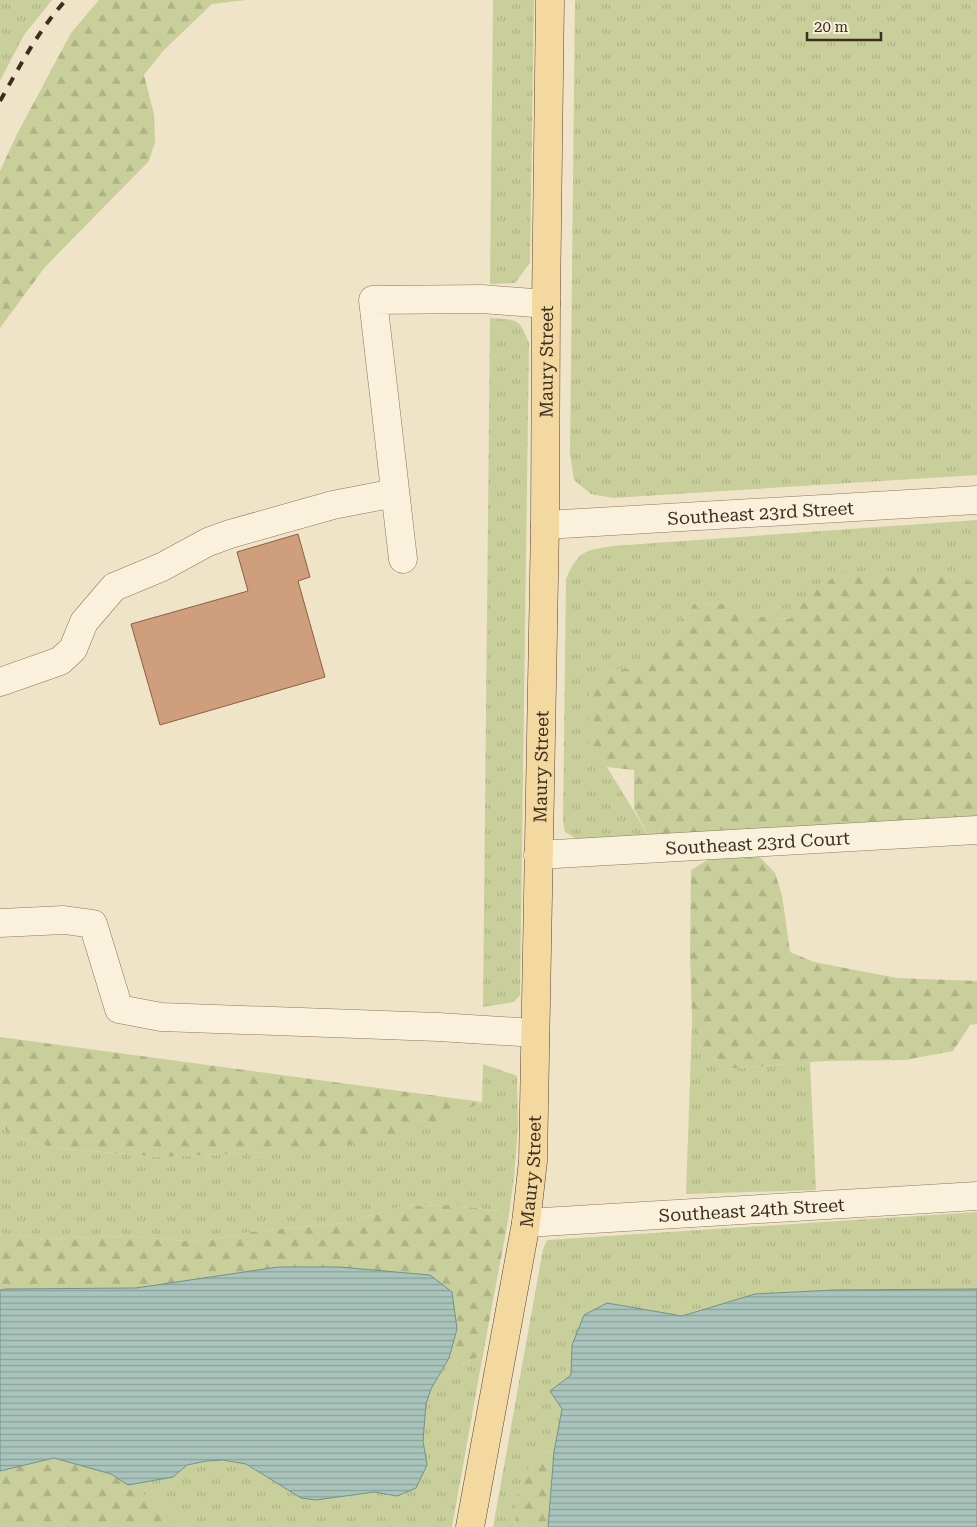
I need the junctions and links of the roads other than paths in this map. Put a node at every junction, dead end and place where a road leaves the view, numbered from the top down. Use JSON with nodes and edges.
{"nodes":[{"id":1,"x":550,"y":0,"type":"edge"},
{"id":2,"x":546,"y":304,"type":"junction"},
{"id":3,"x":395,"y":493,"type":"junction"},
{"id":4,"x":977,"y":500,"type":"edge"},
{"id":5,"x":544,"y":525,"type":"junction"},
{"id":6,"x":403,"y":559,"type":"dead end"},
{"id":7,"x":0,"y":682,"type":"edge"},
{"id":8,"x":977,"y":830,"type":"edge"},
{"id":9,"x":538,"y":855,"type":"junction"},
{"id":10,"x":0,"y":923,"type":"edge"},
{"id":11,"x":535,"y":1033,"type":"junction"},
{"id":12,"x":977,"y":1196,"type":"edge"},
{"id":13,"x":526,"y":1223,"type":"junction"},
{"id":14,"x":470,"y":1527,"type":"edge"}],
"edges":[{"from":1,"to":2,"type":"main road","name":"Maury Street"},
{"from":2,"to":3,"type":"street"},
{"from":2,"to":5,"type":"main road","name":"Maury Street"},
{"from":3,"to":6,"type":"street"},
{"from":3,"to":7,"type":"street"},
{"from":4,"to":5,"type":"street","name":"Southeast 23rd Street"},
{"from":5,"to":9,"type":"main road","name":"Maury Street"},
{"from":8,"to":9,"type":"street","name":"Southeast 23rd Court"},
{"from":9,"to":11,"type":"main road","name":"Maury Street"},
{"from":10,"to":11,"type":"street"},
{"from":11,"to":13,"type":"main road","name":"Maury Street"},
{"from":12,"to":13,"type":"street","name":"Southeast 24th Street"},
{"from":13,"to":14,"type":"main road","name":"Maury Street"}]}
